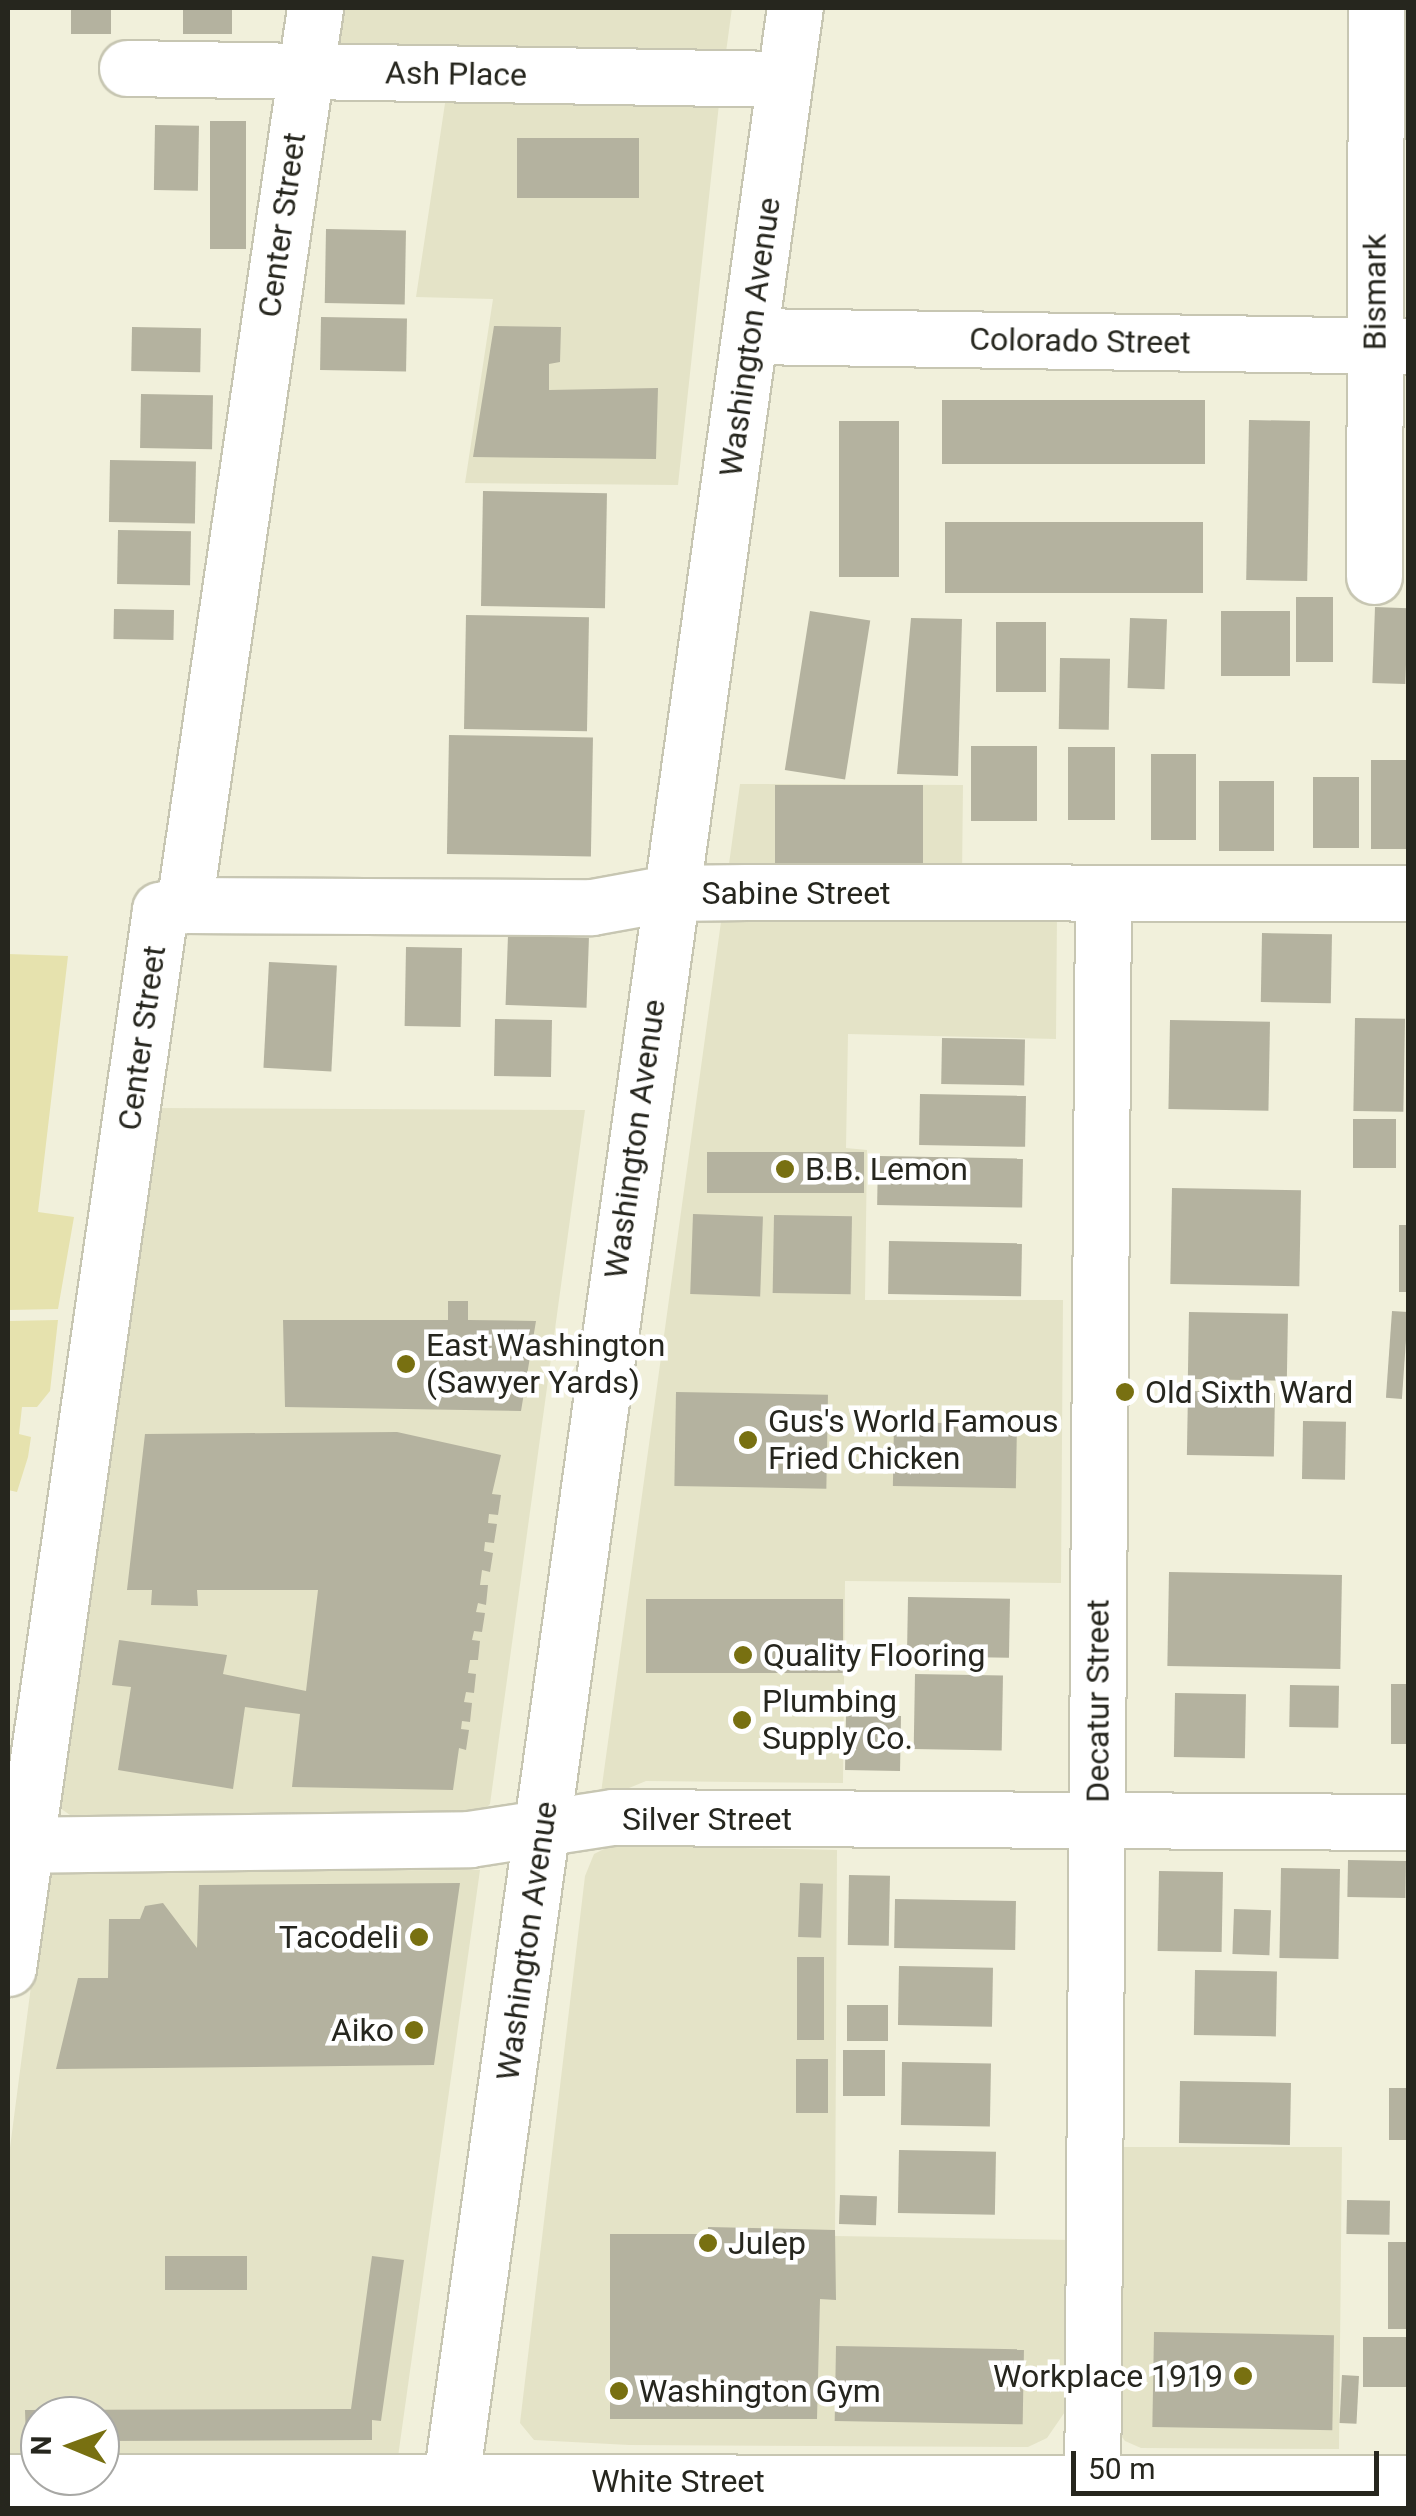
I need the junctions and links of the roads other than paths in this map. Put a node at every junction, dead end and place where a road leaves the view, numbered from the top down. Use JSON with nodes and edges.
{"nodes":[{"id":1,"x":316,"y":8,"type":"edge"},
{"id":2,"x":796,"y":8,"type":"edge"},
{"id":3,"x":1376,"y":8,"type":"edge"},
{"id":4,"x":127,"y":68,"type":"dead end"},
{"id":5,"x":307,"y":71,"type":"junction"},
{"id":6,"x":786,"y":79,"type":"junction"},
{"id":7,"x":751,"y":336,"type":"junction"},
{"id":8,"x":1391,"y":346,"type":"edge"},
{"id":9,"x":1374,"y":576,"type":"dead end"},
{"id":10,"x":668,"y":893,"type":"junction"},
{"id":11,"x":1103,"y":893,"type":"junction"},
{"id":12,"x":1408,"y":893,"type":"edge"},
{"id":13,"x":184,"y":905,"type":"junction"},
{"id":14,"x":1097,"y":1821,"type":"junction"},
{"id":15,"x":1408,"y":1822,"type":"edge"},
{"id":16,"x":543,"y":1829,"type":"junction"},
{"id":17,"x":15,"y":1844,"type":"edge"},
{"id":18,"x":8,"y":1968,"type":"edge"},
{"id":19,"x":8,"y":2482,"type":"edge"},
{"id":20,"x":1408,"y":2483,"type":"edge"},
{"id":21,"x":604,"y":2494,"type":"edge"},
{"id":22,"x":450,"y":2495,"type":"edge"},
{"id":23,"x":1092,"y":2495,"type":"edge"}],
"edges":[{"from":1,"to":5,"type":"street","name":"Center Street"},
{"from":2,"to":6,"type":"street","name":"Washington Avenue"},
{"from":3,"to":8,"type":"street","name":"Bismark"},
{"from":4,"to":5,"type":"street","name":"Ash Place"},
{"from":5,"to":6,"type":"street","name":"Ash Place"},
{"from":5,"to":13,"type":"street","name":"Center Street"},
{"from":6,"to":7,"type":"street","name":"Washington Avenue"},
{"from":7,"to":8,"type":"street","name":"Colorado Street"},
{"from":7,"to":10,"type":"street","name":"Washington Avenue"},
{"from":8,"to":9,"type":"street","name":"Bismark"},
{"from":10,"to":11,"type":"street","name":"Sabine Street"},
{"from":10,"to":13,"type":"street","name":"Sabine Street"},
{"from":10,"to":16,"type":"street","name":"Washington Avenue"},
{"from":11,"to":12,"type":"street","name":"Sabine Street"},
{"from":11,"to":14,"type":"street","name":"Decatur Street"},
{"from":13,"to":17,"type":"street","name":"Center Street"},
{"from":14,"to":15,"type":"street","name":"Silver Street"},
{"from":14,"to":16,"type":"street","name":"Silver Street"},
{"from":14,"to":23,"type":"street","name":"Decatur Street"},
{"from":16,"to":17,"type":"street","name":"Silver Street"},
{"from":16,"to":22,"type":"street","name":"Washington Avenue"},
{"from":17,"to":18,"type":"street","name":"Center Street"},
{"from":19,"to":22,"type":"street","name":"White Street"},
{"from":20,"to":23,"type":"street","name":"White Street"},
{"from":21,"to":22,"type":"street","name":"White Street"},
{"from":21,"to":23,"type":"street","name":"White Street"}]}
